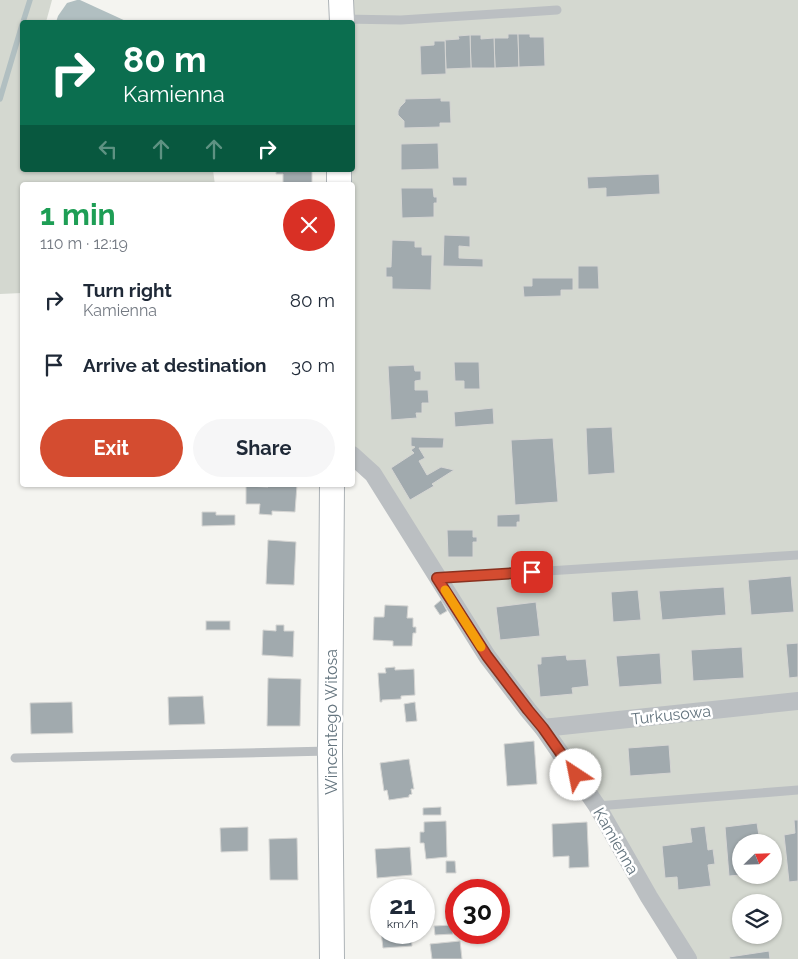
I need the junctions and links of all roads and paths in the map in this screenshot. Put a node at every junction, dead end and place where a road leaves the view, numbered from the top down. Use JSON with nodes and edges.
{"nodes":[{"id":1,"x":557,"y":10,"type":"dead end"},
{"id":2,"x":342,"y":14,"type":"edge"},
{"id":3,"x":355,"y":458,"type":"edge"},
{"id":4,"x":332,"y":487,"type":"edge"},
{"id":5,"x":798,"y":555,"type":"edge"},
{"id":6,"x":437,"y":578,"type":"junction"},
{"id":7,"x":798,"y":701,"type":"edge"},
{"id":8,"x":543,"y":728,"type":"junction"},
{"id":9,"x":330,"y":751,"type":"junction"},
{"id":10,"x":15,"y":758,"type":"dead end"},
{"id":11,"x":798,"y":790,"type":"edge"},
{"id":12,"x":597,"y":806,"type":"junction"},
{"id":13,"x":332,"y":959,"type":"edge"},
{"id":14,"x":688,"y":959,"type":"edge"}],
"edges":[{"from":1,"to":2,"type":"lane"},
{"from":3,"to":6,"type":"street","name":"Kamienna"},
{"from":4,"to":9,"type":"street","name":"Wincentego Witosa"},
{"from":5,"to":6,"type":"lane"},
{"from":6,"to":8,"type":"street","name":"Kamienna"},
{"from":7,"to":8,"type":"street","name":"Turkusowa"},
{"from":8,"to":12,"type":"street","name":"Kamienna"},
{"from":9,"to":10,"type":"lane"},
{"from":9,"to":13,"type":"street","name":"Wincentego Witosa"},
{"from":11,"to":12,"type":"lane"},
{"from":12,"to":14,"type":"street","name":"Kamienna"}]}
